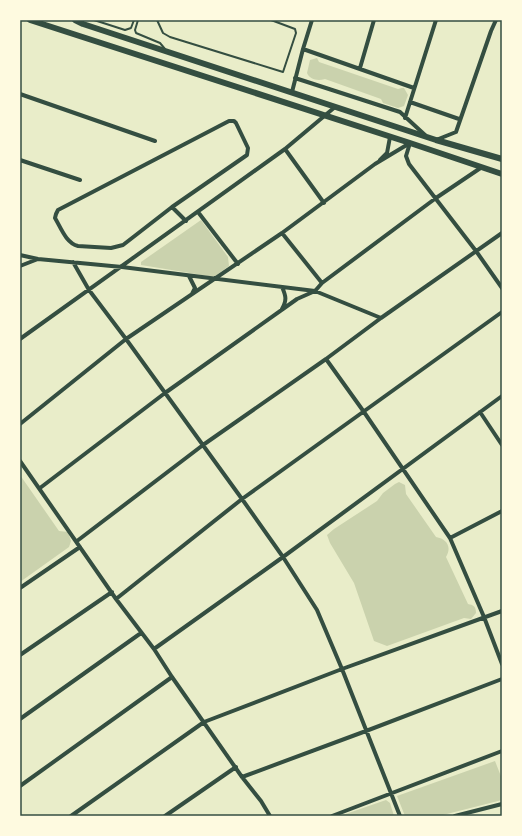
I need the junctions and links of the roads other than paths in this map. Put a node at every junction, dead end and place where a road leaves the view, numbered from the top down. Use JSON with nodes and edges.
{"nodes":[{"id":1,"x":30,"y":20,"type":"edge"},
{"id":2,"x":75,"y":20,"type":"edge"},
{"id":3,"x":94,"y":20,"type":"edge"},
{"id":4,"x":134,"y":20,"type":"edge"},
{"id":5,"x":138,"y":20,"type":"edge"},
{"id":6,"x":157,"y":20,"type":"edge"},
{"id":7,"x":271,"y":20,"type":"edge"},
{"id":8,"x":312,"y":20,"type":"edge"},
{"id":9,"x":374,"y":20,"type":"edge"},
{"id":10,"x":436,"y":20,"type":"edge"},
{"id":11,"x":496,"y":20,"type":"edge"},
{"id":12,"x":84,"y":22,"type":"edge"},
{"id":13,"x":126,"y":38,"type":"junction"},
{"id":14,"x":302,"y":49,"type":"junction"},
{"id":15,"x":122,"y":50,"type":"junction"},
{"id":16,"x":165,"y":50,"type":"junction"},
{"id":17,"x":360,"y":68,"type":"junction"},
{"id":18,"x":295,"y":78,"type":"junction"},
{"id":19,"x":414,"y":88,"type":"junction"},
{"id":20,"x":292,"y":92,"type":"junction"},
{"id":21,"x":20,"y":94,"type":"edge"},
{"id":22,"x":410,"y":102,"type":"junction"},
{"id":23,"x":336,"y":106,"type":"junction"},
{"id":24,"x":324,"y":115,"type":"junction"},
{"id":25,"x":405,"y":118,"type":"junction"},
{"id":26,"x":459,"y":119,"type":"junction"},
{"id":27,"x":425,"y":135,"type":"junction"},
{"id":28,"x":390,"y":136,"type":"junction"},
{"id":29,"x":436,"y":140,"type":"junction"},
{"id":30,"x":155,"y":141,"type":"dead end"},
{"id":31,"x":410,"y":143,"type":"junction"},
{"id":32,"x":285,"y":149,"type":"junction"},
{"id":33,"x":502,"y":159,"type":"edge"},
{"id":34,"x":20,"y":160,"type":"edge"},
{"id":35,"x":376,"y":164,"type":"junction"},
{"id":36,"x":483,"y":167,"type":"junction"},
{"id":37,"x":502,"y":174,"type":"edge"},
{"id":38,"x":80,"y":180,"type":"dead end"},
{"id":39,"x":436,"y":198,"type":"junction"},
{"id":40,"x":324,"y":203,"type":"junction"},
{"id":41,"x":172,"y":207,"type":"junction"},
{"id":42,"x":198,"y":212,"type":"junction"},
{"id":43,"x":186,"y":221,"type":"junction"},
{"id":44,"x":282,"y":233,"type":"junction"},
{"id":45,"x":502,"y":233,"type":"edge"},
{"id":46,"x":476,"y":251,"type":"junction"},
{"id":47,"x":20,"y":255,"type":"edge"},
{"id":48,"x":38,"y":259,"type":"junction"},
{"id":49,"x":73,"y":262,"type":"junction"},
{"id":50,"x":238,"y":264,"type":"junction"},
{"id":51,"x":20,"y":266,"type":"edge"},
{"id":52,"x":122,"y":267,"type":"junction"},
{"id":53,"x":189,"y":276,"type":"junction"},
{"id":54,"x":215,"y":279,"type":"junction"},
{"id":55,"x":322,"y":283,"type":"junction"},
{"id":56,"x":282,"y":287,"type":"junction"},
{"id":57,"x":502,"y":288,"type":"edge"},
{"id":58,"x":89,"y":290,"type":"junction"},
{"id":59,"x":315,"y":291,"type":"junction"},
{"id":60,"x":192,"y":294,"type":"junction"},
{"id":61,"x":282,"y":310,"type":"junction"},
{"id":62,"x":502,"y":312,"type":"edge"},
{"id":63,"x":380,"y":318,"type":"junction"},
{"id":64,"x":20,"y":339,"type":"edge"},
{"id":65,"x":126,"y":339,"type":"junction"},
{"id":66,"x":326,"y":359,"type":"junction"},
{"id":67,"x":165,"y":393,"type":"junction"},
{"id":68,"x":502,"y":396,"type":"edge"},
{"id":69,"x":364,"y":412,"type":"junction"},
{"id":70,"x":480,"y":412,"type":"junction"},
{"id":71,"x":20,"y":424,"type":"edge"},
{"id":72,"x":203,"y":445,"type":"junction"},
{"id":73,"x":502,"y":445,"type":"edge"},
{"id":74,"x":20,"y":461,"type":"edge"},
{"id":75,"x":403,"y":469,"type":"junction"},
{"id":76,"x":40,"y":488,"type":"junction"},
{"id":77,"x":242,"y":499,"type":"junction"},
{"id":78,"x":502,"y":511,"type":"edge"},
{"id":79,"x":450,"y":538,"type":"junction"},
{"id":80,"x":76,"y":541,"type":"junction"},
{"id":81,"x":80,"y":547,"type":"junction"},
{"id":82,"x":283,"y":557,"type":"junction"},
{"id":83,"x":20,"y":588,"type":"edge"},
{"id":84,"x":112,"y":592,"type":"junction"},
{"id":85,"x":116,"y":599,"type":"junction"},
{"id":86,"x":502,"y":611,"type":"edge"},
{"id":87,"x":484,"y":617,"type":"junction"},
{"id":88,"x":141,"y":633,"type":"junction"},
{"id":89,"x":154,"y":649,"type":"junction"},
{"id":90,"x":20,"y":655,"type":"edge"},
{"id":91,"x":502,"y":664,"type":"edge"},
{"id":92,"x":342,"y":669,"type":"junction"},
{"id":93,"x":172,"y":678,"type":"junction"},
{"id":94,"x":502,"y":679,"type":"edge"},
{"id":95,"x":20,"y":719,"type":"edge"},
{"id":96,"x":204,"y":722,"type":"junction"},
{"id":97,"x":366,"y":731,"type":"junction"},
{"id":98,"x":502,"y":751,"type":"edge"},
{"id":99,"x":236,"y":767,"type":"junction"},
{"id":100,"x":242,"y":777,"type":"junction"},
{"id":101,"x":20,"y":786,"type":"edge"},
{"id":102,"x":391,"y":794,"type":"junction"},
{"id":103,"x":502,"y":804,"type":"edge"},
{"id":104,"x":71,"y":816,"type":"edge"},
{"id":105,"x":166,"y":816,"type":"edge"},
{"id":106,"x":270,"y":816,"type":"edge"},
{"id":107,"x":332,"y":816,"type":"edge"},
{"id":108,"x":400,"y":816,"type":"edge"},
{"id":109,"x":455,"y":816,"type":"edge"}],
"edges":[{"from":1,"to":15,"type":"main road"},
{"from":2,"to":12,"type":"main road"},
{"from":3,"to":4,"type":"lane"},
{"from":5,"to":16,"type":"lane"},
{"from":6,"to":7,"type":"lane"},
{"from":8,"to":14,"type":"street"},
{"from":9,"to":17,"type":"street"},
{"from":10,"to":19,"type":"street"},
{"from":11,"to":26,"type":"street"},
{"from":12,"to":13,"type":"main road"},
{"from":13,"to":15,"type":"main road"},
{"from":13,"to":16,"type":"main road"},
{"from":14,"to":17,"type":"street"},
{"from":14,"to":18,"type":"street"},
{"from":15,"to":24,"type":"main road"},
{"from":16,"to":20,"type":"main road"},
{"from":17,"to":19,"type":"street"},
{"from":18,"to":20,"type":"street"},
{"from":18,"to":25,"type":"street"},
{"from":19,"to":22,"type":"street"},
{"from":20,"to":23,"type":"main road"},
{"from":21,"to":30,"type":"street"},
{"from":22,"to":25,"type":"street"},
{"from":22,"to":26,"type":"street"},
{"from":23,"to":24,"type":"street"},
{"from":23,"to":27,"type":"main road"},
{"from":24,"to":28,"type":"main road"},
{"from":24,"to":32,"type":"street"},
{"from":25,"to":27,"type":"street"},
{"from":26,"to":29,"type":"street"},
{"from":27,"to":29,"type":"main road"},
{"from":28,"to":31,"type":"main road"},
{"from":28,"to":35,"type":"street"},
{"from":29,"to":33,"type":"main road"},
{"from":31,"to":35,"type":"street"},
{"from":31,"to":36,"type":"main road"},
{"from":31,"to":39,"type":"street"},
{"from":32,"to":40,"type":"street"},
{"from":32,"to":42,"type":"street"},
{"from":34,"to":38,"type":"street"},
{"from":35,"to":40,"type":"street"},
{"from":36,"to":37,"type":"main road"},
{"from":36,"to":39,"type":"street"},
{"from":39,"to":46,"type":"street"},
{"from":39,"to":55,"type":"street"},
{"from":40,"to":44,"type":"street"},
{"from":41,"to":41,"type":"street"},
{"from":41,"to":43,"type":"street"},
{"from":42,"to":43,"type":"street"},
{"from":42,"to":50,"type":"street"},
{"from":43,"to":52,"type":"street"},
{"from":44,"to":50,"type":"street"},
{"from":44,"to":55,"type":"street"},
{"from":45,"to":46,"type":"street"},
{"from":46,"to":57,"type":"street"},
{"from":46,"to":63,"type":"street"},
{"from":47,"to":48,"type":"street"},
{"from":48,"to":49,"type":"street"},
{"from":48,"to":51,"type":"street"},
{"from":49,"to":52,"type":"street"},
{"from":49,"to":58,"type":"street"},
{"from":50,"to":54,"type":"street"},
{"from":52,"to":53,"type":"street"},
{"from":52,"to":58,"type":"street"},
{"from":53,"to":54,"type":"street"},
{"from":53,"to":60,"type":"street"},
{"from":54,"to":56,"type":"street"},
{"from":54,"to":60,"type":"street"},
{"from":55,"to":59,"type":"street"},
{"from":56,"to":59,"type":"street"},
{"from":56,"to":61,"type":"street"},
{"from":58,"to":64,"type":"street"},
{"from":58,"to":65,"type":"street"},
{"from":59,"to":61,"type":"street"},
{"from":59,"to":63,"type":"street"},
{"from":60,"to":65,"type":"street"},
{"from":61,"to":67,"type":"street"},
{"from":62,"to":69,"type":"street"},
{"from":63,"to":66,"type":"street"},
{"from":65,"to":67,"type":"street"},
{"from":65,"to":71,"type":"street"},
{"from":66,"to":69,"type":"street"},
{"from":66,"to":72,"type":"street"},
{"from":67,"to":72,"type":"street"},
{"from":67,"to":76,"type":"street"},
{"from":68,"to":70,"type":"street"},
{"from":69,"to":75,"type":"street"},
{"from":69,"to":77,"type":"street"},
{"from":70,"to":73,"type":"street"},
{"from":70,"to":75,"type":"street"},
{"from":72,"to":77,"type":"street"},
{"from":72,"to":80,"type":"street"},
{"from":74,"to":76,"type":"street"},
{"from":75,"to":79,"type":"street"},
{"from":75,"to":82,"type":"street"},
{"from":76,"to":80,"type":"street"},
{"from":77,"to":82,"type":"street"},
{"from":77,"to":85,"type":"street"},
{"from":78,"to":79,"type":"street"},
{"from":79,"to":87,"type":"street"},
{"from":80,"to":81,"type":"street"},
{"from":81,"to":83,"type":"street"},
{"from":81,"to":84,"type":"street"},
{"from":82,"to":89,"type":"street"},
{"from":82,"to":92,"type":"street"},
{"from":84,"to":85,"type":"street"},
{"from":84,"to":90,"type":"street"},
{"from":85,"to":88,"type":"street"},
{"from":86,"to":87,"type":"street"},
{"from":87,"to":91,"type":"street"},
{"from":87,"to":92,"type":"street"},
{"from":88,"to":89,"type":"street"},
{"from":88,"to":95,"type":"street"},
{"from":89,"to":93,"type":"street"},
{"from":92,"to":96,"type":"street"},
{"from":92,"to":97,"type":"street"},
{"from":93,"to":96,"type":"street"},
{"from":93,"to":101,"type":"street"},
{"from":94,"to":97,"type":"street"},
{"from":96,"to":99,"type":"street"},
{"from":96,"to":104,"type":"street"},
{"from":97,"to":100,"type":"street"},
{"from":97,"to":102,"type":"street"},
{"from":98,"to":102,"type":"street"},
{"from":99,"to":100,"type":"street"},
{"from":99,"to":105,"type":"street"},
{"from":100,"to":106,"type":"street"},
{"from":102,"to":107,"type":"street"},
{"from":102,"to":108,"type":"street"},
{"from":103,"to":109,"type":"street"}]}
